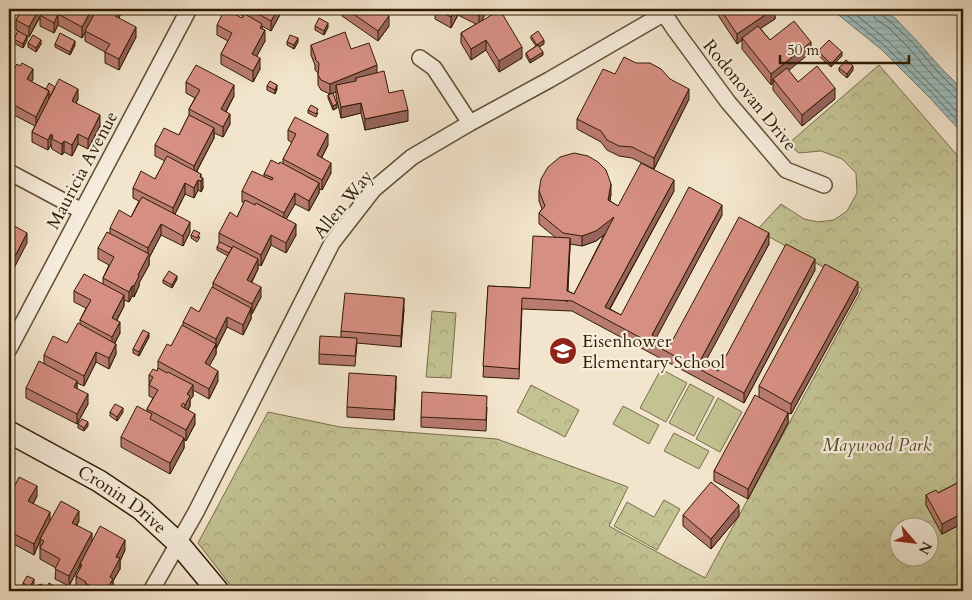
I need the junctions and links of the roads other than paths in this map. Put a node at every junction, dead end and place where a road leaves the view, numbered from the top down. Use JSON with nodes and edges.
{"nodes":[{"id":1,"x":189,"y":9,"type":"edge"},
{"id":2,"x":662,"y":11,"type":"edge"},
{"id":3,"x":420,"y":58,"type":"dead end"},
{"id":4,"x":470,"y":123,"type":"junction"},
{"id":5,"x":9,"y":172,"type":"edge"},
{"id":6,"x":824,"y":185,"type":"dead end"},
{"id":7,"x":82,"y":211,"type":"junction"},
{"id":8,"x":9,"y":349,"type":"edge"},
{"id":9,"x":9,"y":432,"type":"edge"},
{"id":10,"x":178,"y":543,"type":"junction"},
{"id":11,"x":151,"y":591,"type":"edge"},
{"id":12,"x":218,"y":591,"type":"edge"}],
"edges":[{"from":1,"to":7,"type":"street","name":"Mauricia Avenue"},
{"from":2,"to":4,"type":"street","name":"Allen Way"},
{"from":2,"to":6,"type":"street","name":"Rodonovan Drive"},
{"from":3,"to":4,"type":"street"},
{"from":4,"to":10,"type":"street","name":"Allen Way"},
{"from":5,"to":7,"type":"street"},
{"from":7,"to":8,"type":"street","name":"Mauricia Avenue"},
{"from":9,"to":10,"type":"street","name":"Cronin Drive"},
{"from":10,"to":11,"type":"street","name":"Allen Way"},
{"from":10,"to":12,"type":"street","name":"Cronin Drive"}]}
